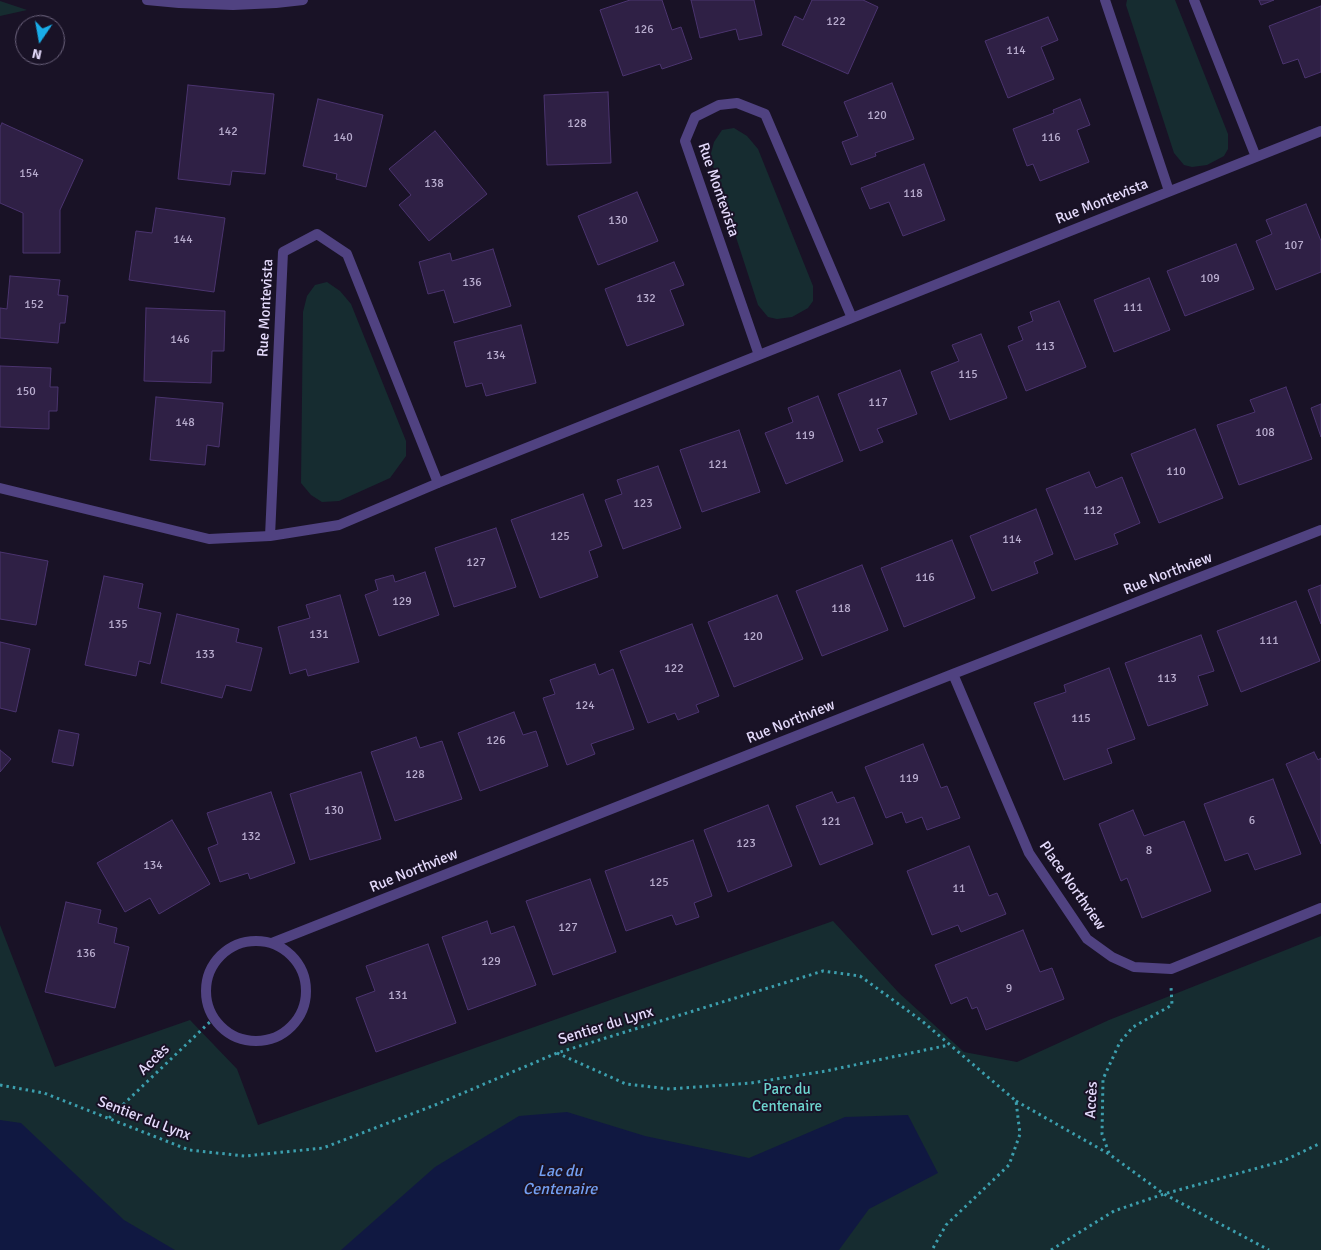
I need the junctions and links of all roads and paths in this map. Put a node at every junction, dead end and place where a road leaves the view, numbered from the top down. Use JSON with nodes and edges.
{"nodes":[{"id":1,"x":147,"y":0,"type":"edge"},
{"id":2,"x":303,"y":0,"type":"edge"},
{"id":3,"x":1105,"y":0,"type":"edge"},
{"id":4,"x":1194,"y":0,"type":"edge"},
{"id":5,"x":1321,"y":131,"type":"edge"},
{"id":6,"x":1256,"y":157,"type":"junction"},
{"id":7,"x":1169,"y":191,"type":"junction"},
{"id":8,"x":852,"y":318,"type":"junction"},
{"id":9,"x":759,"y":355,"type":"junction"},
{"id":10,"x":438,"y":483,"type":"junction"},
{"id":11,"x":0,"y":488,"type":"edge"},
{"id":12,"x":1321,"y":530,"type":"edge"},
{"id":13,"x":270,"y":536,"type":"junction"},
{"id":14,"x":953,"y":674,"type":"junction"},
{"id":15,"x":1321,"y":908,"type":"edge"},
{"id":16,"x":272,"y":944,"type":"junction"},
{"id":17,"x":1171,"y":969,"type":"junction"},
{"id":18,"x":214,"y":1018,"type":"junction"},
{"id":19,"x":950,"y":1045,"type":"junction"},
{"id":20,"x":556,"y":1053,"type":"junction"},
{"id":21,"x":0,"y":1085,"type":"edge"},
{"id":22,"x":1016,"y":1101,"type":"junction"},
{"id":23,"x":109,"y":1118,"type":"junction"},
{"id":24,"x":1321,"y":1144,"type":"edge"},
{"id":25,"x":1109,"y":1154,"type":"junction"},
{"id":26,"x":1164,"y":1194,"type":"junction"},
{"id":27,"x":932,"y":1250,"type":"edge"},
{"id":28,"x":1051,"y":1250,"type":"edge"},
{"id":29,"x":1269,"y":1250,"type":"edge"}],
"edges":[{"from":1,"to":2,"type":"street"},
{"from":3,"to":7,"type":"street","name":"Rue Montevista"},
{"from":4,"to":6,"type":"street"},
{"from":5,"to":6,"type":"street","name":"Rue Montevista"},
{"from":6,"to":7,"type":"street","name":"Rue Montevista"},
{"from":7,"to":8,"type":"street","name":"Rue Montevista"},
{"from":8,"to":9,"type":"street","name":"Rue Montevista"},
{"from":8,"to":9,"type":"street","name":"Rue Montevista"},
{"from":9,"to":10,"type":"street","name":"Rue Montevista"},
{"from":10,"to":13,"type":"street","name":"Rue Montevista"},
{"from":10,"to":13,"type":"street","name":"Rue Montevista"},
{"from":11,"to":13,"type":"street","name":"Rue Montevista"},
{"from":12,"to":14,"type":"street","name":"Rue Northview"},
{"from":14,"to":16,"type":"street","name":"Rue Northview"},
{"from":14,"to":17,"type":"street","name":"Place Northview"},
{"from":15,"to":17,"type":"street","name":"Place Northview"},
{"from":16,"to":18,"type":"street","name":"Rue Northview"},
{"from":16,"to":18,"type":"street","name":"Rue Northview"},
{"from":17,"to":25,"type":"path","name":"Accès"},
{"from":18,"to":23,"type":"path","name":"Accès"},
{"from":19,"to":20,"type":"path"},
{"from":19,"to":20,"type":"path","name":"Sentier du Lynx"},
{"from":19,"to":22,"type":"path","name":"Sentier du Lynx"},
{"from":20,"to":23,"type":"path","name":"Sentier du Lynx"},
{"from":21,"to":23,"type":"path","name":"Sentier du Lynx"},
{"from":22,"to":25,"type":"path","name":"Accès"},
{"from":22,"to":27,"type":"path"},
{"from":24,"to":26,"type":"path"},
{"from":25,"to":26,"type":"path"},
{"from":26,"to":28,"type":"path"},
{"from":26,"to":29,"type":"path"}]}
